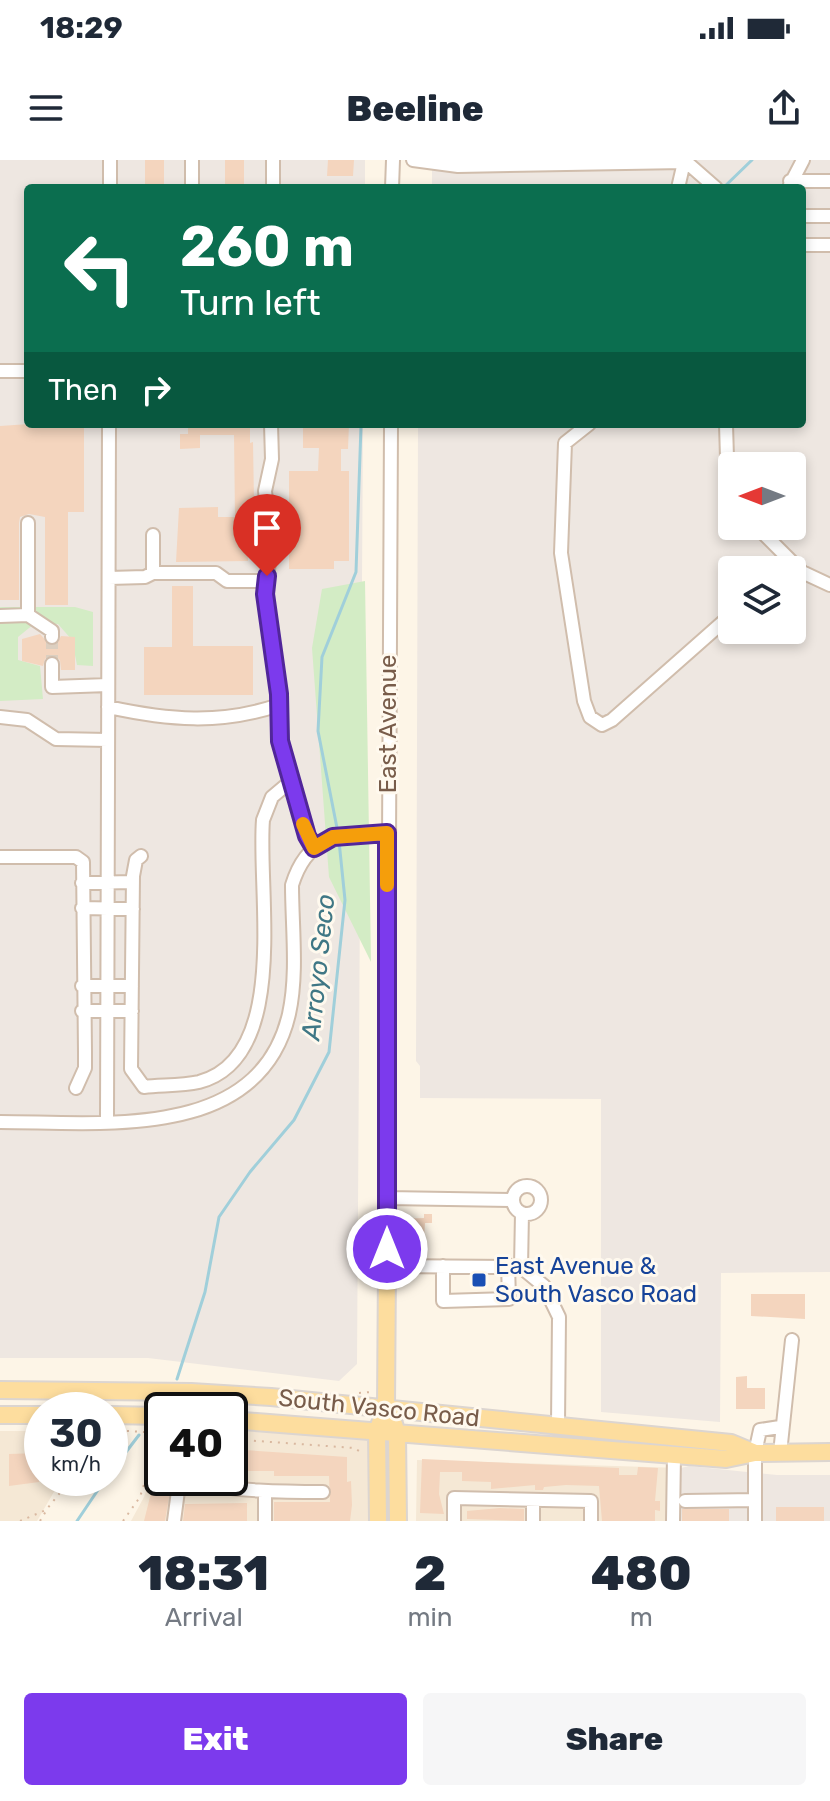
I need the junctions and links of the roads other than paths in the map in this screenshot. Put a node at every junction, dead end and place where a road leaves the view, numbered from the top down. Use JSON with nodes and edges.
{"nodes":[{"id":1,"x":110,"y":160,"type":"edge"},
{"id":2,"x":192,"y":160,"type":"edge"},
{"id":3,"x":273,"y":160,"type":"edge"},
{"id":4,"x":393,"y":160,"type":"edge"},
{"id":5,"x":413,"y":160,"type":"edge"},
{"id":6,"x":803,"y":160,"type":"edge"},
{"id":7,"x":684,"y":161,"type":"edge"},
{"id":8,"x":830,"y":181,"type":"edge"},
{"id":9,"x":110,"y":184,"type":"edge"},
{"id":10,"x":192,"y":184,"type":"edge"},
{"id":11,"x":273,"y":184,"type":"edge"},
{"id":12,"x":392,"y":184,"type":"edge"},
{"id":13,"x":679,"y":184,"type":"edge"},
{"id":14,"x":712,"y":184,"type":"edge"},
{"id":15,"x":790,"y":184,"type":"edge"},
{"id":16,"x":806,"y":216,"type":"edge"},
{"id":17,"x":830,"y":216,"type":"edge"},
{"id":18,"x":806,"y":245,"type":"edge"},
{"id":19,"x":830,"y":245,"type":"edge"},
{"id":20,"x":0,"y":371,"type":"edge"},
{"id":21,"x":24,"y":371,"type":"edge"},
{"id":22,"x":109,"y":428,"type":"edge"},
{"id":23,"x":271,"y":428,"type":"edge"},
{"id":24,"x":391,"y":428,"type":"edge"},
{"id":25,"x":584,"y":428,"type":"edge"},
{"id":26,"x":726,"y":428,"type":"edge"},
{"id":27,"x":727,"y":452,"type":"edge"},
{"id":28,"x":28,"y":523,"type":"dead end"},
{"id":29,"x":153,"y":535,"type":"dead end"},
{"id":30,"x":770,"y":540,"type":"edge"},
{"id":31,"x":787,"y":556,"type":"edge"},
{"id":32,"x":153,"y":573,"type":"junction"},
{"id":33,"x":806,"y":574,"type":"edge"},
{"id":34,"x":109,"y":578,"type":"junction"},
{"id":35,"x":266,"y":581,"type":"junction"},
{"id":36,"x":830,"y":585,"type":"edge"},
{"id":37,"x":28,"y":615,"type":"junction"},
{"id":38,"x":0,"y":616,"type":"edge"},
{"id":39,"x":718,"y":626,"type":"edge"},
{"id":40,"x":52,"y":637,"type":"dead end"},
{"id":41,"x":52,"y":664,"type":"tunnel mouth"},
{"id":42,"x":108,"y":685,"type":"junction"},
{"id":43,"x":279,"y":705,"type":"junction"},
{"id":44,"x":108,"y":707,"type":"junction"},
{"id":45,"x":0,"y":717,"type":"edge"},
{"id":46,"x":108,"y":740,"type":"junction"},
{"id":47,"x":291,"y":781,"type":"junction"},
{"id":48,"x":387,"y":833,"type":"junction"},
{"id":49,"x":314,"y":848,"type":"junction"},
{"id":50,"x":141,"y":856,"type":"dead end"},
{"id":51,"x":0,"y":857,"type":"edge"},
{"id":52,"x":108,"y":882,"type":"junction"},
{"id":53,"x":133,"y":882,"type":"junction"},
{"id":54,"x":82,"y":883,"type":"junction"},
{"id":55,"x":108,"y":907,"type":"junction"},
{"id":56,"x":82,"y":908,"type":"junction"},
{"id":57,"x":133,"y":909,"type":"junction"},
{"id":58,"x":82,"y":986,"type":"junction"},
{"id":59,"x":107,"y":986,"type":"junction"},
{"id":60,"x":132,"y":986,"type":"junction"},
{"id":61,"x":82,"y":1011,"type":"junction"},
{"id":62,"x":107,"y":1011,"type":"junction"},
{"id":63,"x":132,"y":1011,"type":"junction"},
{"id":64,"x":76,"y":1088,"type":"dead end"},
{"id":65,"x":0,"y":1122,"type":"edge"},
{"id":66,"x":107,"y":1122,"type":"junction"},
{"id":67,"x":387,"y":1198,"type":"junction"},
{"id":68,"x":513,"y":1200,"type":"junction"},
{"id":69,"x":522,"y":1213,"type":"junction"},
{"id":70,"x":387,"y":1266,"type":"junction"},
{"id":71,"x":443,"y":1266,"type":"junction"},
{"id":72,"x":515,"y":1266,"type":"junction"},
{"id":73,"x":792,"y":1340,"type":"dead end"},
{"id":74,"x":0,"y":1390,"type":"edge"},
{"id":75,"x":386,"y":1408,"type":"junction"},
{"id":76,"x":0,"y":1415,"type":"edge"},
{"id":77,"x":24,"y":1415,"type":"edge"},
{"id":78,"x":248,"y":1421,"type":"edge"},
{"id":79,"x":558,"y":1424,"type":"junction"},
{"id":80,"x":780,"y":1427,"type":"junction"},
{"id":81,"x":377,"y":1431,"type":"junction"},
{"id":82,"x":397,"y":1433,"type":"junction"},
{"id":83,"x":830,"y":1452,"type":"edge"},
{"id":84,"x":755,"y":1453,"type":"junction"},
{"id":85,"x":780,"y":1453,"type":"junction"},
{"id":86,"x":674,"y":1455,"type":"junction"},
{"id":87,"x":248,"y":1488,"type":"edge"},
{"id":88,"x":323,"y":1492,"type":"dead end"},
{"id":89,"x":265,"y":1493,"type":"junction"},
{"id":90,"x":177,"y":1496,"type":"edge"},
{"id":91,"x":533,"y":1500,"type":"junction"},
{"id":92,"x":755,"y":1500,"type":"junction"},
{"id":93,"x":685,"y":1501,"type":"dead end"},
{"id":94,"x":174,"y":1521,"type":"edge"},
{"id":95,"x":265,"y":1521,"type":"edge"},
{"id":96,"x":378,"y":1521,"type":"edge"},
{"id":97,"x":398,"y":1521,"type":"edge"},
{"id":98,"x":454,"y":1521,"type":"edge"},
{"id":99,"x":533,"y":1521,"type":"edge"},
{"id":100,"x":591,"y":1521,"type":"edge"},
{"id":101,"x":673,"y":1521,"type":"edge"},
{"id":102,"x":755,"y":1521,"type":"edge"}],
"edges":[{"from":1,"to":9,"type":"street"},
{"from":2,"to":10,"type":"street"},
{"from":3,"to":11,"type":"street"},
{"from":4,"to":12,"type":"street"},
{"from":5,"to":7,"type":"street"},
{"from":6,"to":15,"type":"street"},
{"from":7,"to":13,"type":"street"},
{"from":7,"to":14,"type":"street"},
{"from":8,"to":15,"type":"street"},
{"from":16,"to":17,"type":"street"},
{"from":18,"to":19,"type":"street"},
{"from":20,"to":21,"type":"street"},
{"from":22,"to":34,"type":"street"},
{"from":23,"to":35,"type":"street"},
{"from":24,"to":48,"type":"street","name":"East Avenue"},
{"from":25,"to":39,"type":"street"},
{"from":26,"to":27,"type":"street"},
{"from":28,"to":37,"type":"street"},
{"from":29,"to":32,"type":"street"},
{"from":30,"to":31,"type":"street"},
{"from":32,"to":34,"type":"street"},
{"from":32,"to":35,"type":"street"},
{"from":33,"to":36,"type":"street"},
{"from":34,"to":42,"type":"street"},
{"from":35,"to":43,"type":"street"},
{"from":37,"to":38,"type":"street"},
{"from":37,"to":40,"type":"street"},
{"from":41,"to":42,"type":"street"},
{"from":42,"to":44,"type":"street"},
{"from":43,"to":44,"type":"street"},
{"from":43,"to":47,"type":"street"},
{"from":44,"to":46,"type":"street"},
{"from":45,"to":46,"type":"street"},
{"from":46,"to":52,"type":"street"},
{"from":47,"to":49,"type":"street"},
{"from":47,"to":63,"type":"street"},
{"from":48,"to":49,"type":"street"},
{"from":48,"to":67,"type":"street","name":"East Avenue"},
{"from":49,"to":66,"type":"street"},
{"from":50,"to":53,"type":"street"},
{"from":51,"to":54,"type":"street"},
{"from":52,"to":53,"type":"street"},
{"from":52,"to":54,"type":"street"},
{"from":52,"to":55,"type":"street"},
{"from":53,"to":57,"type":"street"},
{"from":54,"to":56,"type":"street"},
{"from":55,"to":56,"type":"street"},
{"from":55,"to":57,"type":"street"},
{"from":55,"to":59,"type":"street"},
{"from":56,"to":58,"type":"street"},
{"from":57,"to":60,"type":"street"},
{"from":58,"to":59,"type":"street"},
{"from":58,"to":61,"type":"street"},
{"from":59,"to":60,"type":"street"},
{"from":59,"to":62,"type":"street"},
{"from":60,"to":63,"type":"street"},
{"from":61,"to":62,"type":"street"},
{"from":61,"to":64,"type":"street"},
{"from":62,"to":63,"type":"street"},
{"from":62,"to":66,"type":"street"},
{"from":65,"to":66,"type":"street"},
{"from":67,"to":68,"type":"street"},
{"from":67,"to":70,"type":"street","name":"East Avenue"},
{"from":68,"to":69,"type":"street"},
{"from":68,"to":69,"type":"street"},
{"from":69,"to":72,"type":"street"},
{"from":70,"to":71,"type":"street"},
{"from":70,"to":75,"type":"main road","name":"East Avenue"},
{"from":71,"to":72,"type":"street"},
{"from":71,"to":72,"type":"street"},
{"from":72,"to":79,"type":"street"},
{"from":73,"to":80,"type":"street"},
{"from":74,"to":75,"type":"main road","name":"South Vasco Road"},
{"from":75,"to":79,"type":"main road","name":"South Vasco Road"},
{"from":75,"to":81,"type":"main road","name":"East Avenue"},
{"from":75,"to":82,"type":"main road","name":"East Avenue"},
{"from":76,"to":77,"type":"main road"},
{"from":78,"to":81,"type":"main road","name":"South Vasco Road"},
{"from":79,"to":84,"type":"main road","name":"South Vasco Road"},
{"from":80,"to":84,"type":"street"},
{"from":80,"to":85,"type":"street"},
{"from":81,"to":82,"type":"main road","name":"South Vasco Road"},
{"from":81,"to":96,"type":"main road","name":"East Avenue"},
{"from":82,"to":86,"type":"main road","name":"South Vasco Road"},
{"from":82,"to":97,"type":"main road","name":"East Avenue"},
{"from":83,"to":85,"type":"main road","name":"South Vasco Road"},
{"from":84,"to":85,"type":"main road","name":"South Vasco Road"},
{"from":84,"to":86,"type":"main road","name":"South Vasco Road"},
{"from":84,"to":92,"type":"street"},
{"from":86,"to":101,"type":"street"},
{"from":87,"to":89,"type":"street"},
{"from":88,"to":89,"type":"street"},
{"from":89,"to":95,"type":"street"},
{"from":90,"to":94,"type":"street"},
{"from":91,"to":98,"type":"street"},
{"from":91,"to":99,"type":"street"},
{"from":91,"to":100,"type":"street"},
{"from":92,"to":93,"type":"street"},
{"from":92,"to":102,"type":"street"}]}
